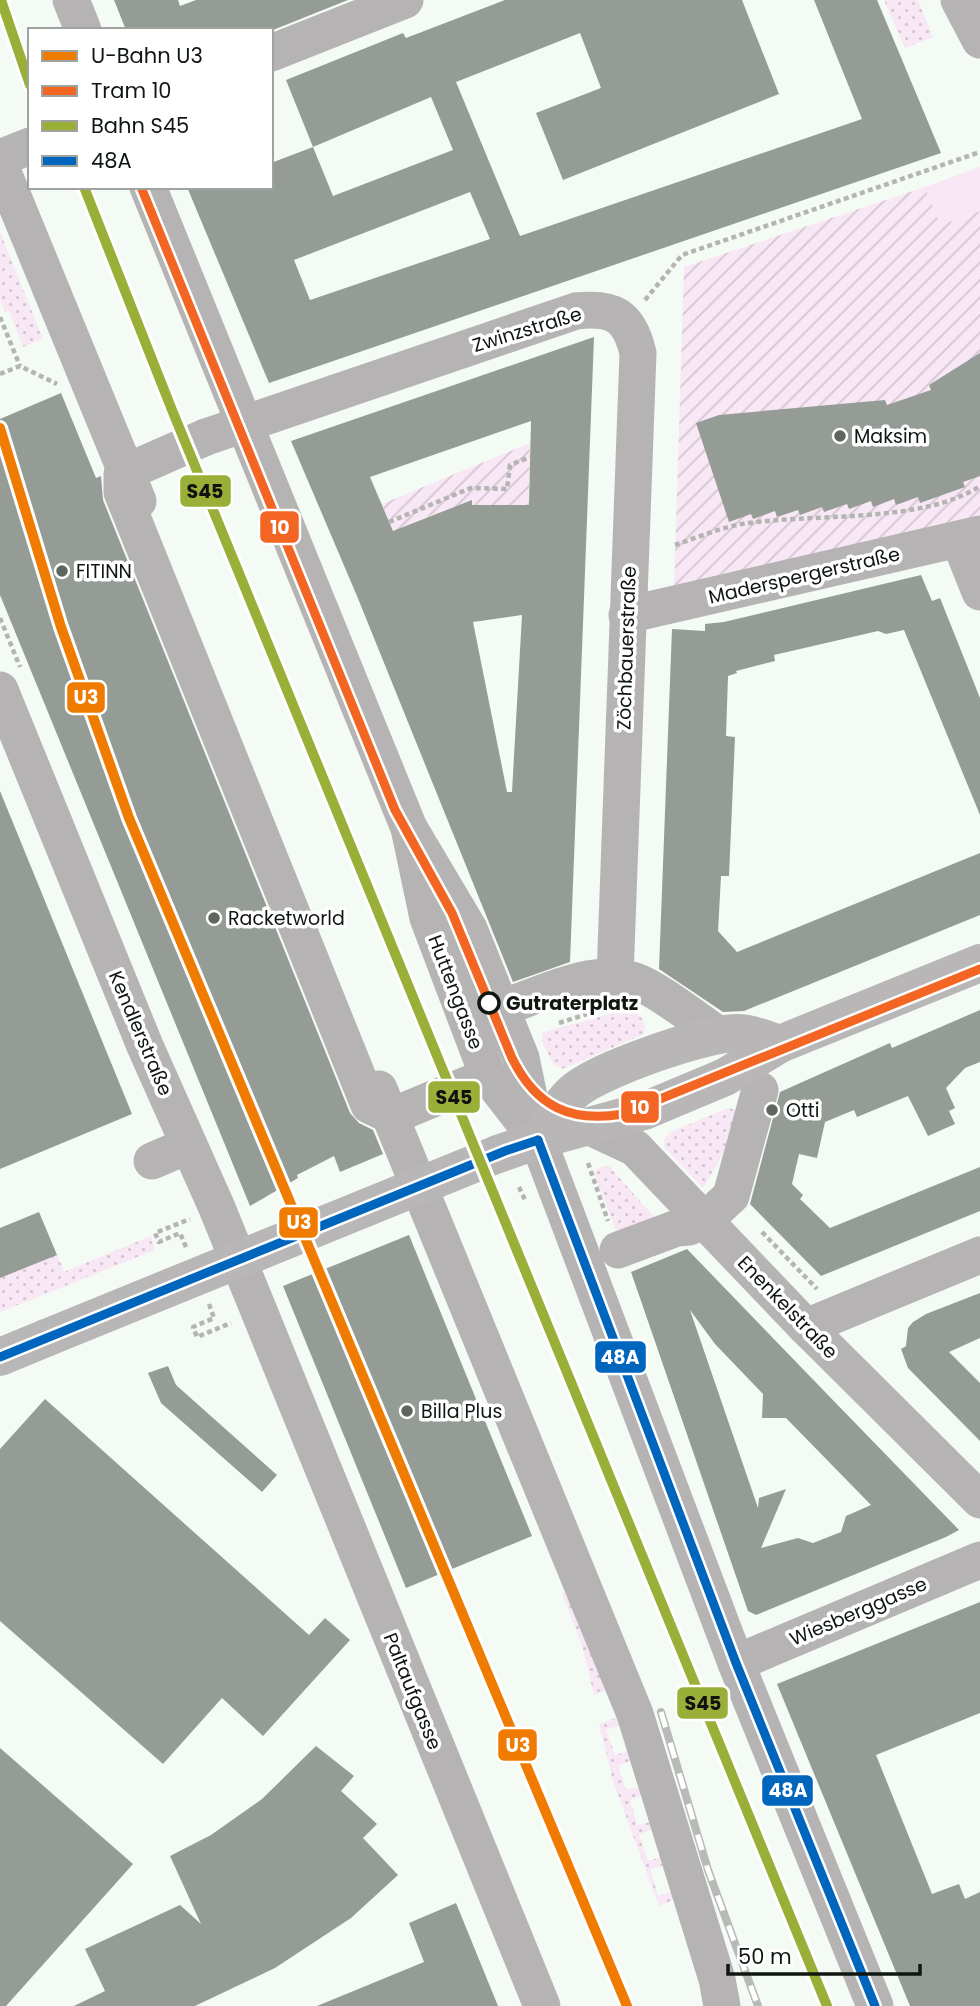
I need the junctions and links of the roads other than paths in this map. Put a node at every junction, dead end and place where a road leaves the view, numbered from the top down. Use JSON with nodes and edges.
{"nodes":[{"id":1,"x":71,"y":0,"type":"edge"},
{"id":2,"x":405,"y":0,"type":"edge"},
{"id":3,"x":958,"y":0,"type":"edge"},
{"id":4,"x":82,"y":28,"type":"edge"},
{"id":5,"x":980,"y":40,"type":"edge"},
{"id":6,"x":273,"y":52,"type":"edge"},
{"id":7,"x":28,"y":147,"type":"edge"},
{"id":8,"x":0,"y":158,"type":"edge"},
{"id":9,"x":0,"y":165,"type":"edge"},
{"id":10,"x":149,"y":189,"type":"edge"},
{"id":11,"x":626,"y":323,"type":"joint"},
{"id":12,"x":244,"y":424,"type":"junction"},
{"id":13,"x":969,"y":536,"type":"edge"},
{"id":14,"x":980,"y":592,"type":"edge"},
{"id":15,"x":627,"y":615,"type":"junction"},
{"id":16,"x":0,"y":690,"type":"edge"},
{"id":17,"x":408,"y":828,"type":"junction"},
{"id":18,"x":980,"y":963,"type":"edge"},
{"id":19,"x":615,"y":977,"type":"junction"},
{"id":20,"x":501,"y":1008,"type":"junction"},
{"id":21,"x":719,"y":1035,"type":"junction"},
{"id":22,"x":780,"y":1044,"type":"junction"},
{"id":23,"x":479,"y":1080,"type":"junction"},
{"id":24,"x":760,"y":1090,"type":"dead end"},
{"id":25,"x":538,"y":1140,"type":"junction"},
{"id":26,"x":588,"y":1144,"type":"junction"},
{"id":27,"x":189,"y":1145,"type":"junction"},
{"id":28,"x":152,"y":1161,"type":"dead end"},
{"id":29,"x":705,"y":1220,"type":"junction"},
{"id":30,"x":618,"y":1250,"type":"road end"},
{"id":31,"x":980,"y":1255,"type":"edge"},
{"id":32,"x":806,"y":1326,"type":"junction"},
{"id":33,"x":0,"y":1357,"type":"edge"},
{"id":34,"x":285,"y":1375,"type":"joint"},
{"id":35,"x":980,"y":1500,"type":"edge"},
{"id":36,"x":980,"y":1560,"type":"edge"},
{"id":37,"x":736,"y":1663,"type":"junction"},
{"id":38,"x":542,"y":2006,"type":"edge"},
{"id":39,"x":722,"y":2006,"type":"edge"},
{"id":40,"x":875,"y":2006,"type":"edge"}],
"edges":[{"from":1,"to":4,"type":"street"},
{"from":2,"to":6,"type":"street"},
{"from":3,"to":5,"type":"street"},
{"from":7,"to":8,"type":"street"},
{"from":9,"to":39,"type":"street"},
{"from":10,"to":12,"type":"street","name":"Huttengasse"},
{"from":11,"to":12,"type":"street","name":"Zwinzstraße"},
{"from":11,"to":15,"type":"street","name":"Zöchbauerstraße"},
{"from":12,"to":17,"type":"street","name":"Huttengasse"},
{"from":12,"to":23,"type":"street","name":"Zwinzstraße","bridge":true},
{"from":13,"to":14,"type":"street"},
{"from":13,"to":15,"type":"street","name":"Maderspergerstraße"},
{"from":15,"to":19,"type":"street","name":"Zöchbauerstraße"},
{"from":16,"to":27,"type":"street","name":"Kendlerstraße"},
{"from":17,"to":20,"type":"street","name":"Huttengasse"},
{"from":17,"to":23,"type":"street","name":"Huttengasse"},
{"from":18,"to":22,"type":"main road"},
{"from":19,"to":20,"type":"street"},
{"from":19,"to":21,"type":"street"},
{"from":20,"to":25,"type":"street","name":"Huttengasse"},
{"from":21,"to":22,"type":"main road"},
{"from":21,"to":25,"type":"main road"},
{"from":22,"to":26,"type":"main road"},
{"from":23,"to":25,"type":"street","name":"Huttengasse"},
{"from":24,"to":29,"type":"street"},
{"from":25,"to":26,"type":"main road"},
{"from":25,"to":33,"type":"main road","bridge":true},
{"from":25,"to":37,"type":"street","name":"Huttengasse"},
{"from":26,"to":29,"type":"street","name":"Enenkelstraße"},
{"from":27,"to":28,"type":"street"},
{"from":27,"to":34,"type":"street","name":"Kendlerstraße"},
{"from":29,"to":30,"type":"street"},
{"from":29,"to":32,"type":"street","name":"Enenkelstraße"},
{"from":31,"to":32,"type":"street"},
{"from":32,"to":35,"type":"street","name":"Enenkelstraße"},
{"from":34,"to":38,"type":"street","name":"Paltaufgasse"},
{"from":36,"to":37,"type":"street","name":"Wiesberggasse"},
{"from":37,"to":40,"type":"street","name":"Huttengasse"}]}
